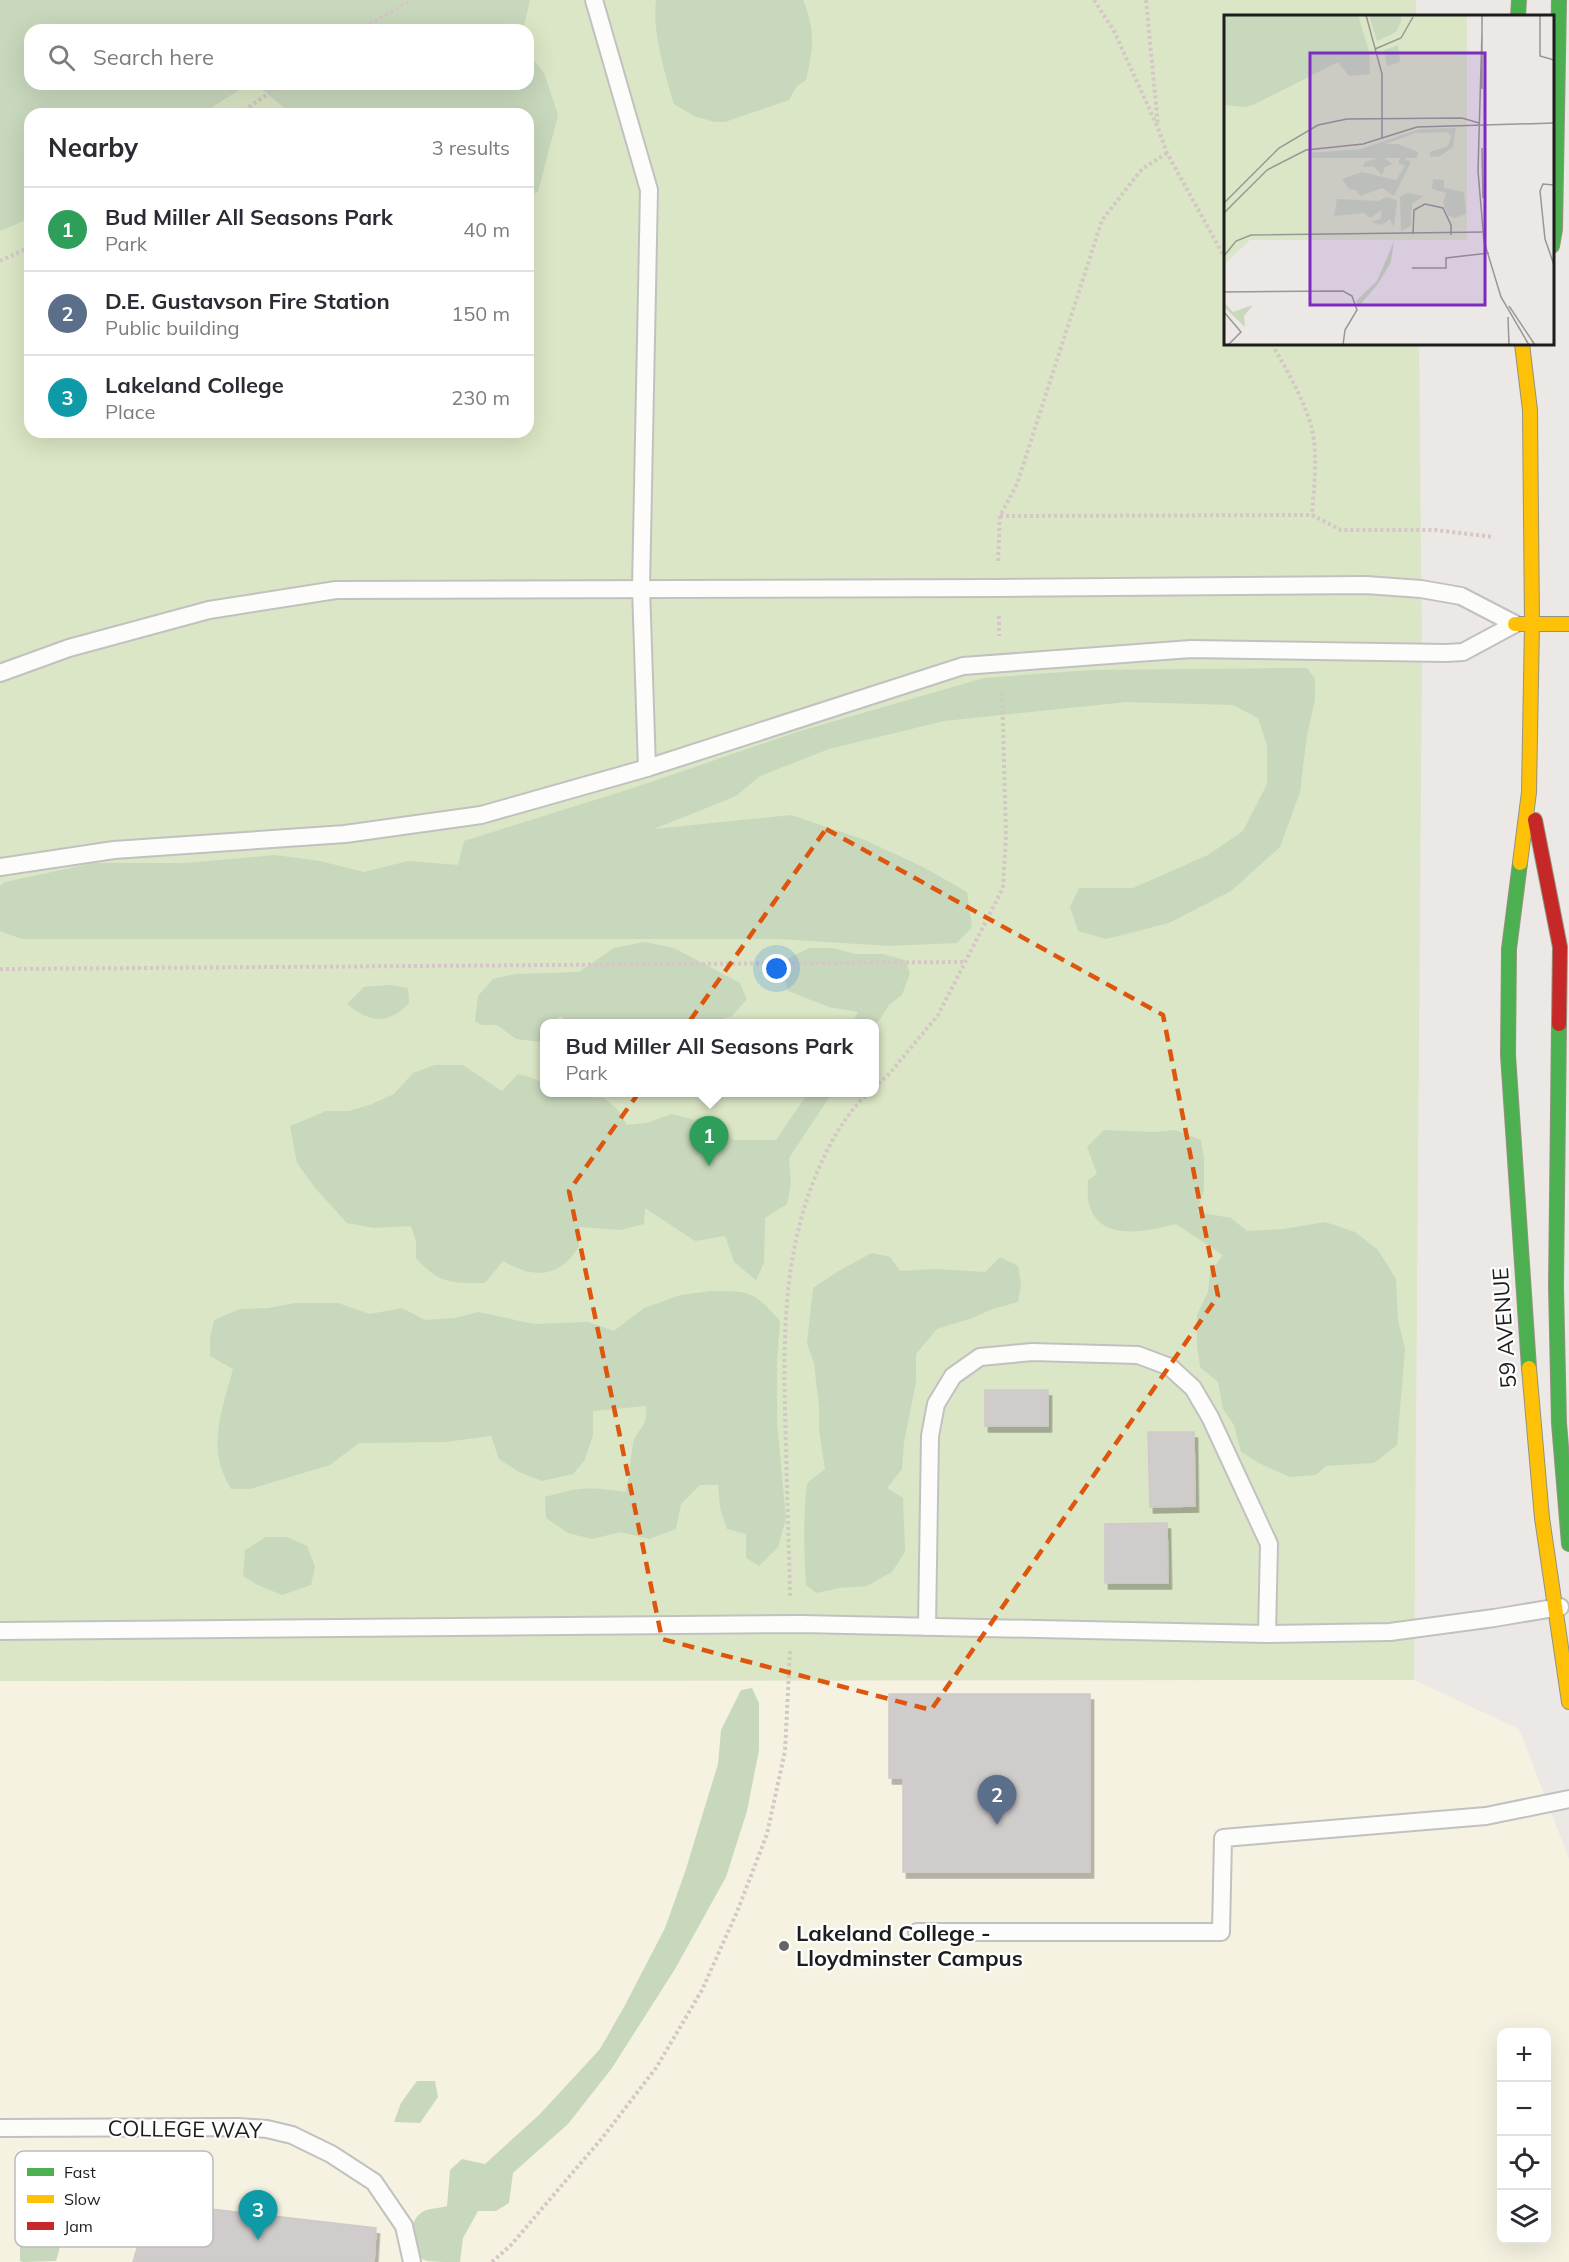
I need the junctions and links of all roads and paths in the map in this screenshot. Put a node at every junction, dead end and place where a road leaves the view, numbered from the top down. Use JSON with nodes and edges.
{"nodes":[{"id":1,"x":412,"y":0,"type":"edge"},
{"id":2,"x":594,"y":0,"type":"edge"},
{"id":3,"x":1094,"y":0,"type":"edge"},
{"id":4,"x":1146,"y":0,"type":"edge"},
{"id":5,"x":1519,"y":0,"type":"edge"},
{"id":6,"x":1559,"y":0,"type":"edge"},
{"id":7,"x":1518,"y":15,"type":"edge"},
{"id":8,"x":370,"y":24,"type":"edge"},
{"id":9,"x":273,"y":90,"type":"edge"},
{"id":10,"x":248,"y":108,"type":"edge"},
{"id":11,"x":1158,"y":128,"type":"junction"},
{"id":12,"x":1167,"y":153,"type":"junction"},
{"id":13,"x":1554,"y":235,"type":"edge"},
{"id":14,"x":24,"y":249,"type":"edge"},
{"id":15,"x":1224,"y":256,"type":"edge"},
{"id":16,"x":0,"y":261,"type":"edge"},
{"id":17,"x":1273,"y":345,"type":"edge"},
{"id":18,"x":1522,"y":345,"type":"edge"},
{"id":19,"x":1538,"y":355,"type":"dead end"},
{"id":20,"x":1530,"y":410,"type":"junction"},
{"id":21,"x":1312,"y":515,"type":"junction"},
{"id":22,"x":1000,"y":516,"type":"junction"},
{"id":23,"x":1471,"y":534,"type":"dead end"},
{"id":24,"x":641,"y":588,"type":"junction"},
{"id":25,"x":998,"y":588,"type":"junction"},
{"id":26,"x":1515,"y":624,"type":"junction"},
{"id":27,"x":1532,"y":624,"type":"junction"},
{"id":28,"x":1569,"y":624,"type":"edge"},
{"id":29,"x":1000,"y":663,"type":"junction"},
{"id":30,"x":0,"y":673,"type":"edge"},
{"id":31,"x":647,"y":768,"type":"junction"},
{"id":32,"x":1529,"y":792,"type":"junction"},
{"id":33,"x":0,"y":867,"type":"edge"},
{"id":34,"x":965,"y":962,"type":"junction"},
{"id":35,"x":0,"y":969,"type":"edge"},
{"id":36,"x":879,"y":1083,"type":"edge"},
{"id":37,"x":865,"y":1097,"type":"edge"},
{"id":38,"x":1569,"y":1544,"type":"edge"},
{"id":39,"x":1562,"y":1607,"type":"edge"},
{"id":40,"x":791,"y":1624,"type":"junction"},
{"id":41,"x":927,"y":1627,"type":"junction"},
{"id":42,"x":0,"y":1631,"type":"edge"},
{"id":43,"x":1267,"y":1634,"type":"junction"},
{"id":44,"x":1569,"y":1702,"type":"edge"},
{"id":45,"x":1569,"y":1799,"type":"edge"},
{"id":46,"x":918,"y":1932,"type":"dead end"},
{"id":47,"x":0,"y":2128,"type":"edge"},
{"id":48,"x":412,"y":2262,"type":"edge"},
{"id":49,"x":492,"y":2262,"type":"edge"}],
"edges":[{"from":1,"to":8,"type":"path"},
{"from":2,"to":24,"type":"lane"},
{"from":3,"to":11,"type":"path"},
{"from":4,"to":11,"type":"path"},
{"from":5,"to":7,"type":"main road"},
{"from":6,"to":13,"type":"main road"},
{"from":9,"to":10,"type":"path"},
{"from":11,"to":12,"type":"path"},
{"from":12,"to":15,"type":"path"},
{"from":12,"to":22,"type":"path"},
{"from":14,"to":16,"type":"path"},
{"from":17,"to":21,"type":"path"},
{"from":18,"to":20,"type":"main road"},
{"from":19,"to":20,"type":"main road"},
{"from":20,"to":27,"type":"main road"},
{"from":21,"to":22,"type":"path"},
{"from":21,"to":23,"type":"path"},
{"from":22,"to":25,"type":"path"},
{"from":24,"to":25,"type":"lane"},
{"from":24,"to":30,"type":"lane"},
{"from":24,"to":31,"type":"lane"},
{"from":25,"to":26,"type":"lane"},
{"from":25,"to":29,"type":"path"},
{"from":26,"to":27,"type":"main road"},
{"from":26,"to":29,"type":"lane"},
{"from":27,"to":28,"type":"main road"},
{"from":27,"to":32,"type":"main road"},
{"from":29,"to":31,"type":"lane"},
{"from":29,"to":34,"type":"path"},
{"from":31,"to":33,"type":"lane"},
{"from":32,"to":38,"type":"main road"},
{"from":32,"to":39,"type":"main road","name":"59 AVENUE"},
{"from":34,"to":35,"type":"path"},
{"from":34,"to":36,"type":"path"},
{"from":37,"to":40,"type":"path"},
{"from":39,"to":43,"type":"lane"},
{"from":39,"to":44,"type":"main road","name":"59 AVENUE"},
{"from":40,"to":41,"type":"lane"},
{"from":40,"to":42,"type":"lane"},
{"from":40,"to":49,"type":"path"},
{"from":41,"to":43,"type":"lane"},
{"from":41,"to":43,"type":"lane"},
{"from":45,"to":46,"type":"lane"},
{"from":47,"to":48,"type":"lane","name":"COLLEGE WAY"}]}
